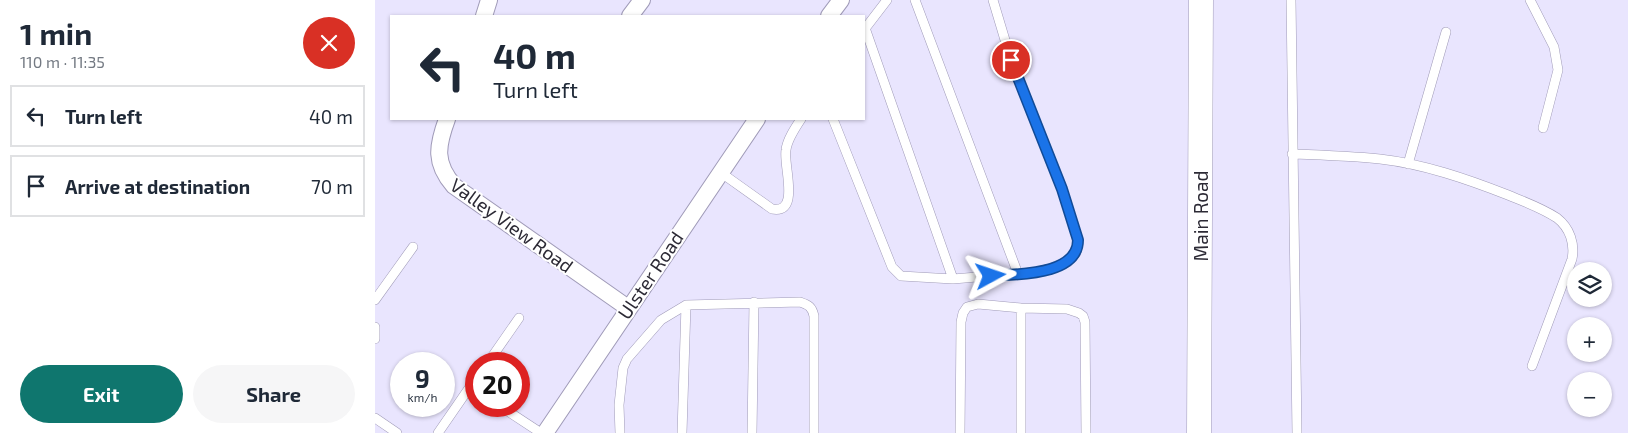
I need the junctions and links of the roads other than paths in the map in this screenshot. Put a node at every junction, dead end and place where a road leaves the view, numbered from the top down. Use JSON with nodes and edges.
{"nodes":[{"id":1,"x":489,"y":0,"type":"edge"},
{"id":2,"x":642,"y":0,"type":"edge"},
{"id":3,"x":841,"y":0,"type":"edge"},
{"id":4,"x":887,"y":0,"type":"edge"},
{"id":5,"x":915,"y":0,"type":"edge"},
{"id":6,"x":993,"y":0,"type":"edge"},
{"id":7,"x":1201,"y":0,"type":"edge"},
{"id":8,"x":1291,"y":0,"type":"edge"},
{"id":9,"x":1530,"y":0,"type":"edge"},
{"id":10,"x":484,"y":15,"type":"edge"},
{"id":11,"x":632,"y":15,"type":"edge"},
{"id":12,"x":830,"y":15,"type":"edge"},
{"id":13,"x":865,"y":28,"type":"edge"},
{"id":14,"x":865,"y":32,"type":"edge"},
{"id":15,"x":1446,"y":32,"type":"dead end"},
{"id":16,"x":447,"y":120,"type":"edge"},
{"id":17,"x":756,"y":120,"type":"edge"},
{"id":18,"x":800,"y":120,"type":"edge"},
{"id":19,"x":833,"y":120,"type":"edge"},
{"id":20,"x":1543,"y":128,"type":"dead end"},
{"id":21,"x":1292,"y":154,"type":"junction"},
{"id":22,"x":1408,"y":164,"type":"junction"},
{"id":23,"x":720,"y":172,"type":"junction"},
{"id":24,"x":413,"y":247,"type":"dead end"},
{"id":25,"x":1018,"y":274,"type":"junction"},
{"id":26,"x":953,"y":279,"type":"junction"},
{"id":27,"x":375,"y":300,"type":"edge"},
{"id":28,"x":754,"y":302,"type":"junction"},
{"id":29,"x":686,"y":305,"type":"junction"},
{"id":30,"x":628,"y":308,"type":"junction"},
{"id":31,"x":1021,"y":308,"type":"junction"},
{"id":32,"x":519,"y":318,"type":"dead end"},
{"id":33,"x":375,"y":326,"type":"edge"},
{"id":34,"x":375,"y":340,"type":"edge"},
{"id":35,"x":495,"y":352,"type":"edge"},
{"id":36,"x":1532,"y":366,"type":"dead end"},
{"id":37,"x":465,"y":397,"type":"edge"},
{"id":38,"x":518,"y":417,"type":"edge"},
{"id":39,"x":375,"y":418,"type":"edge"},
{"id":40,"x":397,"y":433,"type":"edge"},
{"id":41,"x":438,"y":433,"type":"edge"},
{"id":42,"x":543,"y":433,"type":"edge"},
{"id":43,"x":620,"y":433,"type":"edge"},
{"id":44,"x":683,"y":433,"type":"edge"},
{"id":45,"x":752,"y":433,"type":"edge"},
{"id":46,"x":814,"y":433,"type":"edge"},
{"id":47,"x":960,"y":433,"type":"edge"},
{"id":48,"x":1021,"y":433,"type":"edge"},
{"id":49,"x":1085,"y":433,"type":"edge"},
{"id":50,"x":1199,"y":433,"type":"edge"},
{"id":51,"x":1297,"y":433,"type":"edge"}],
"edges":[{"from":1,"to":10,"type":"street"},
{"from":2,"to":11,"type":"street"},
{"from":3,"to":12,"type":"street"},
{"from":4,"to":13,"type":"lane"},
{"from":5,"to":25,"type":"lane"},
{"from":6,"to":25,"type":"lane"},
{"from":7,"to":50,"type":"main road","name":"Main Road"},
{"from":8,"to":21,"type":"lane"},
{"from":9,"to":20,"type":"lane"},
{"from":14,"to":26,"type":"lane"},
{"from":15,"to":22,"type":"lane"},
{"from":16,"to":30,"type":"street","name":"Valley View Road"},
{"from":17,"to":23,"type":"street","name":"Ulster Road"},
{"from":18,"to":23,"type":"lane"},
{"from":19,"to":26,"type":"lane"},
{"from":21,"to":22,"type":"lane"},
{"from":21,"to":51,"type":"lane"},
{"from":22,"to":36,"type":"lane"},
{"from":23,"to":30,"type":"street","name":"Ulster Road"},
{"from":24,"to":27,"type":"lane"},
{"from":25,"to":26,"type":"lane"},
{"from":28,"to":29,"type":"lane"},
{"from":28,"to":45,"type":"lane"},
{"from":28,"to":46,"type":"lane"},
{"from":29,"to":43,"type":"lane"},
{"from":29,"to":44,"type":"lane"},
{"from":30,"to":42,"type":"street","name":"Ulster Road"},
{"from":31,"to":47,"type":"lane"},
{"from":31,"to":48,"type":"lane"},
{"from":31,"to":49,"type":"lane"},
{"from":32,"to":35,"type":"lane"},
{"from":33,"to":34,"type":"lane"},
{"from":37,"to":41,"type":"lane"},
{"from":38,"to":42,"type":"lane"},
{"from":39,"to":40,"type":"lane"}]}
